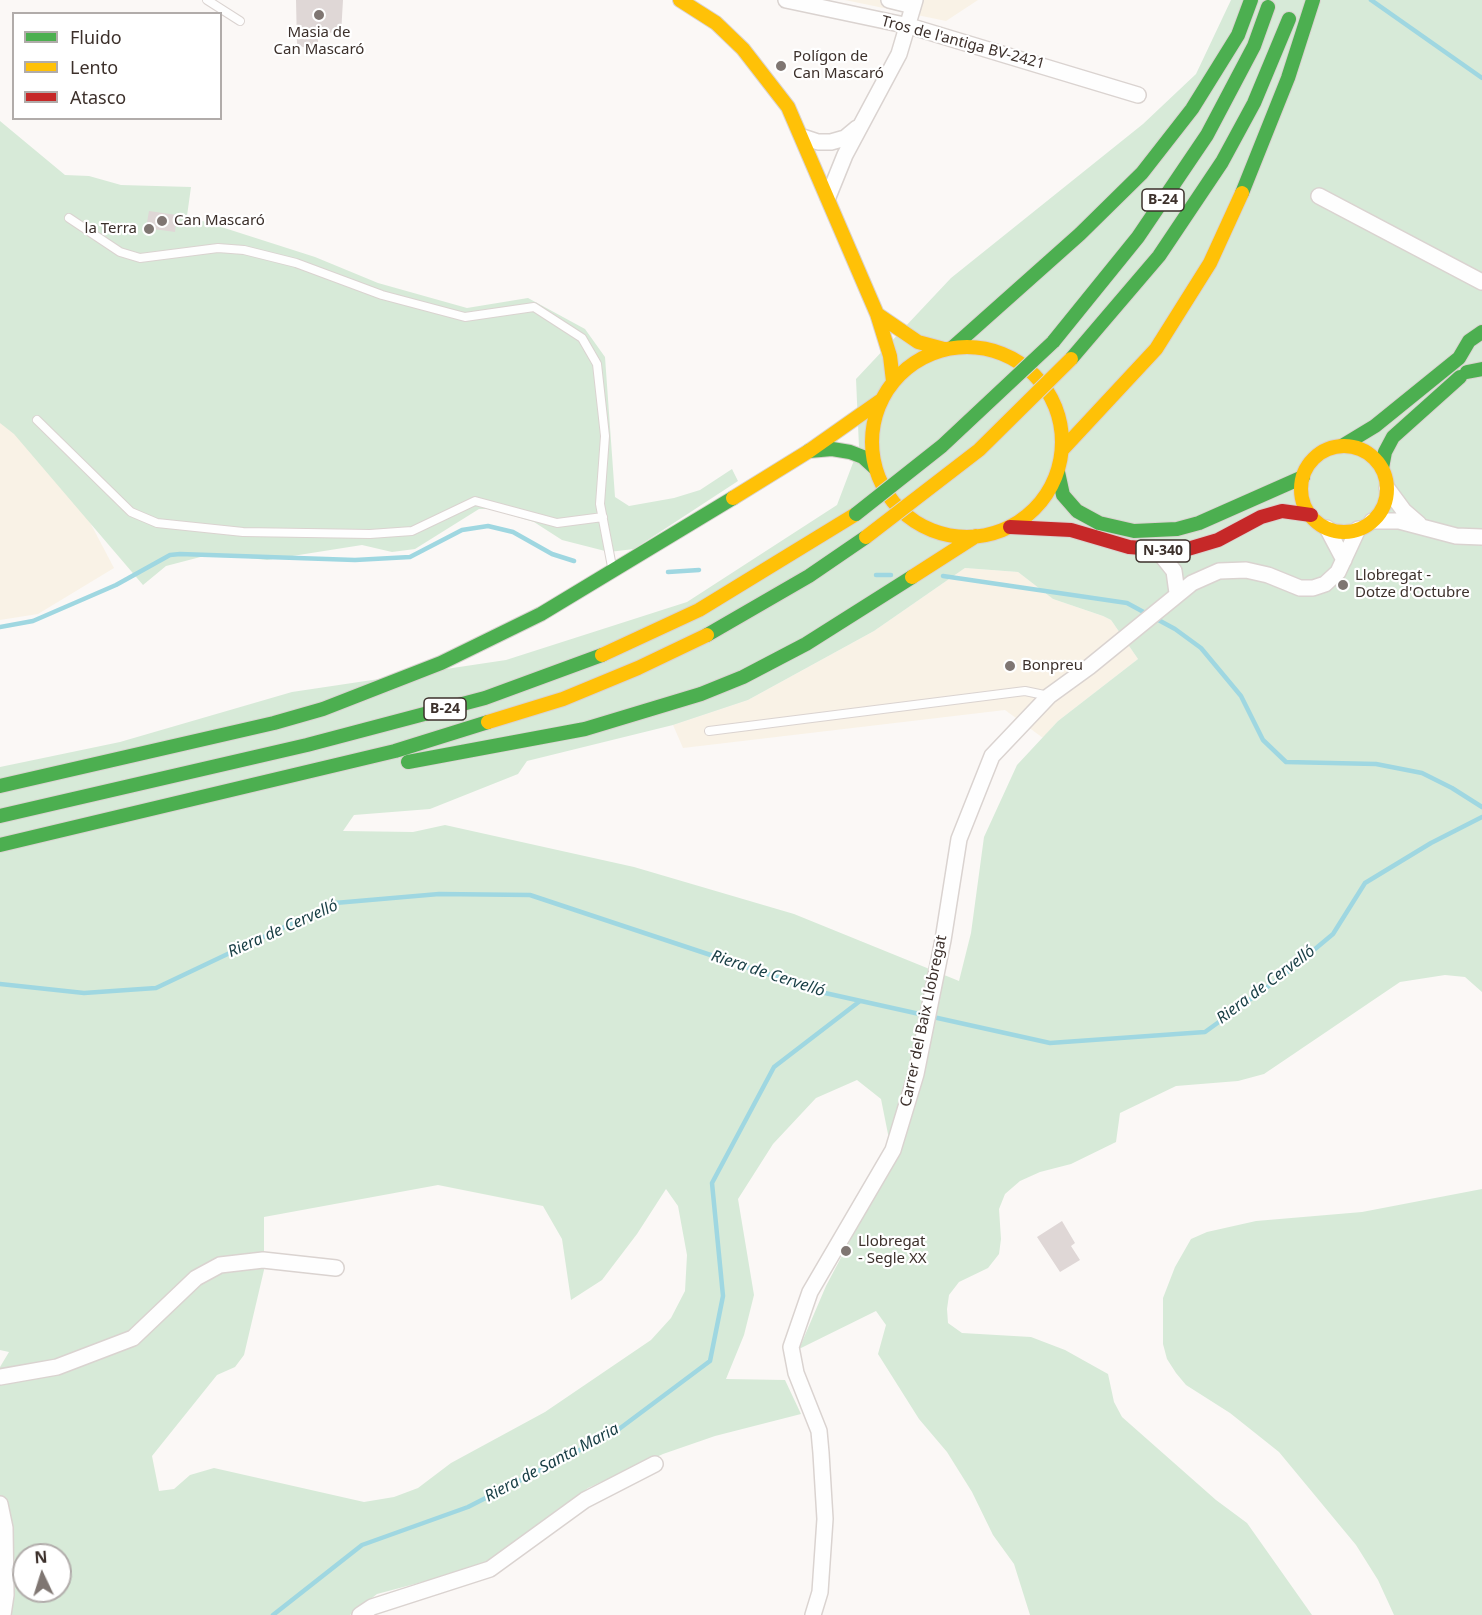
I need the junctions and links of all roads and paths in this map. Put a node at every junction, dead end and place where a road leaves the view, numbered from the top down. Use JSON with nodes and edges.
{"nodes":[{"id":1,"x":207,"y":0,"type":"edge"},
{"id":2,"x":680,"y":0,"type":"edge"},
{"id":3,"x":786,"y":0,"type":"edge"},
{"id":4,"x":889,"y":0,"type":"edge"},
{"id":5,"x":1251,"y":0,"type":"edge"},
{"id":6,"x":1270,"y":0,"type":"edge"},
{"id":7,"x":1312,"y":0,"type":"edge"},
{"id":8,"x":914,"y":3,"type":"edge"},
{"id":9,"x":1292,"y":11,"type":"dead end"},
{"id":10,"x":240,"y":21,"type":"dead end"},
{"id":11,"x":909,"y":26,"type":"junction"},
{"id":12,"x":1138,"y":95,"type":"dead end"},
{"id":13,"x":864,"y":122,"type":"junction"},
{"id":14,"x":803,"y":137,"type":"junction"},
{"id":15,"x":1319,"y":196,"type":"dead end"},
{"id":16,"x":828,"y":197,"type":"junction"},
{"id":17,"x":69,"y":218,"type":"dead end"},
{"id":18,"x":1482,"y":282,"type":"edge"},
{"id":19,"x":877,"y":314,"type":"junction"},
{"id":20,"x":1482,"y":332,"type":"edge"},
{"id":21,"x":948,"y":348,"type":"junction"},
{"id":22,"x":1459,"y":358,"type":"junction"},
{"id":23,"x":1482,"y":369,"type":"edge"},
{"id":24,"x":1467,"y":372,"type":"junction"},
{"id":25,"x":893,"y":381,"type":"junction"},
{"id":26,"x":880,"y":401,"type":"junction"},
{"id":27,"x":37,"y":420,"type":"dead end"},
{"id":28,"x":1342,"y":446,"type":"junction"},
{"id":29,"x":1062,"y":450,"type":"junction"},
{"id":30,"x":809,"y":451,"type":"junction"},
{"id":31,"x":874,"y":468,"type":"junction"},
{"id":32,"x":1382,"y":468,"type":"junction"},
{"id":33,"x":1058,"y":472,"type":"junction"},
{"id":34,"x":1303,"y":477,"type":"junction"},
{"id":35,"x":1387,"y":488,"type":"junction"},
{"id":36,"x":1311,"y":515,"type":"junction"},
{"id":37,"x":603,"y":517,"type":"junction"},
{"id":38,"x":1372,"y":521,"type":"junction"},
{"id":39,"x":1010,"y":527,"type":"junction"},
{"id":40,"x":1424,"y":527,"type":"junction"},
{"id":41,"x":1327,"y":528,"type":"junction"},
{"id":42,"x":1358,"y":529,"type":"junction"},
{"id":43,"x":976,"y":536,"type":"junction"},
{"id":44,"x":1482,"y":537,"type":"edge"},
{"id":45,"x":1158,"y":551,"type":"junction"},
{"id":46,"x":1344,"y":560,"type":"junction"},
{"id":47,"x":613,"y":573,"type":"junction"},
{"id":48,"x":1172,"y":599,"type":"junction"},
{"id":49,"x":1049,"y":696,"type":"junction"},
{"id":50,"x":709,"y":731,"type":"dead end"},
{"id":51,"x":276,"y":779,"type":"junction"},
{"id":52,"x":0,"y":786,"type":"edge"},
{"id":53,"x":0,"y":816,"type":"edge"},
{"id":54,"x":0,"y":845,"type":"edge"},
{"id":55,"x":336,"y":1268,"type":"dead end"},
{"id":56,"x":0,"y":1377,"type":"edge"},
{"id":57,"x":655,"y":1464,"type":"dead end"},
{"id":58,"x":0,"y":1504,"type":"edge"},
{"id":59,"x":3,"y":1615,"type":"edge"},
{"id":60,"x":360,"y":1615,"type":"edge"},
{"id":61,"x":813,"y":1615,"type":"edge"}],
"edges":[{"from":1,"to":10,"type":"lane"},
{"from":2,"to":14,"type":"main road"},
{"from":3,"to":11,"type":"street","name":"Tros de l'antiga BV-2421"},
{"from":4,"to":8,"type":"street"},
{"from":5,"to":21,"type":"main road"},
{"from":6,"to":53,"type":"main road","number":"B-24","bridge":true},
{"from":7,"to":29,"type":"main road"},
{"from":8,"to":11,"type":"street"},
{"from":9,"to":51,"type":"main road","number":"B-24","bridge":true},
{"from":11,"to":12,"type":"street","name":"Tros de l'antiga BV-2421"},
{"from":11,"to":13,"type":"street"},
{"from":13,"to":14,"type":"street"},
{"from":13,"to":16,"type":"street"},
{"from":14,"to":16,"type":"main road"},
{"from":15,"to":18,"type":"street"},
{"from":16,"to":19,"type":"main road"},
{"from":17,"to":37,"type":"lane"},
{"from":19,"to":21,"type":"main road"},
{"from":19,"to":25,"type":"main road"},
{"from":20,"to":22,"type":"main road"},
{"from":21,"to":25,"type":"main road","number":"N-340"},
{"from":21,"to":29,"type":"main road","number":"N-340"},
{"from":22,"to":24,"type":"main road"},
{"from":22,"to":28,"type":"main road","number":"N-340"},
{"from":23,"to":24,"type":"main road"},
{"from":24,"to":32,"type":"main road"},
{"from":25,"to":26,"type":"main road","number":"N-340"},
{"from":26,"to":30,"type":"main road","number":"N-340"},
{"from":26,"to":31,"type":"main road","number":"N-340"},
{"from":27,"to":37,"type":"lane"},
{"from":28,"to":32,"type":"main road"},
{"from":28,"to":34,"type":"main road","number":"N-340"},
{"from":29,"to":33,"type":"main road","number":"N-340"},
{"from":30,"to":31,"type":"main road","number":"N-340"},
{"from":30,"to":47,"type":"main road","number":"N-340"},
{"from":31,"to":43,"type":"main road","number":"N-340"},
{"from":32,"to":35,"type":"main road"},
{"from":33,"to":34,"type":"main road","number":"N-340"},
{"from":33,"to":39,"type":"main road","number":"N-340"},
{"from":34,"to":36,"type":"main road"},
{"from":35,"to":38,"type":"main road"},
{"from":35,"to":40,"type":"street"},
{"from":36,"to":41,"type":"main road"},
{"from":36,"to":45,"type":"main road","number":"N-340"},
{"from":37,"to":47,"type":"lane"},
{"from":38,"to":40,"type":"street"},
{"from":38,"to":42,"type":"main road"},
{"from":39,"to":43,"type":"main road","number":"N-340"},
{"from":39,"to":45,"type":"main road","number":"N-340"},
{"from":40,"to":44,"type":"street"},
{"from":41,"to":42,"type":"main road"},
{"from":41,"to":46,"type":"street"},
{"from":42,"to":46,"type":"street","name":"Carrer del Baix Llobregat"},
{"from":43,"to":51,"type":"main road"},
{"from":45,"to":48,"type":"street"},
{"from":46,"to":48,"type":"street","name":"Carrer del Baix Llobregat"},
{"from":47,"to":52,"type":"main road","number":"N-340"},
{"from":48,"to":49,"type":"street","name":"Carrer del Baix Llobregat"},
{"from":49,"to":50,"type":"lane"},
{"from":49,"to":61,"type":"street","name":"Carrer del Baix Llobregat"},
{"from":51,"to":54,"type":"main road","number":"B-24"},
{"from":55,"to":56,"type":"street"},
{"from":57,"to":60,"type":"street"},
{"from":58,"to":59,"type":"street"}]}
